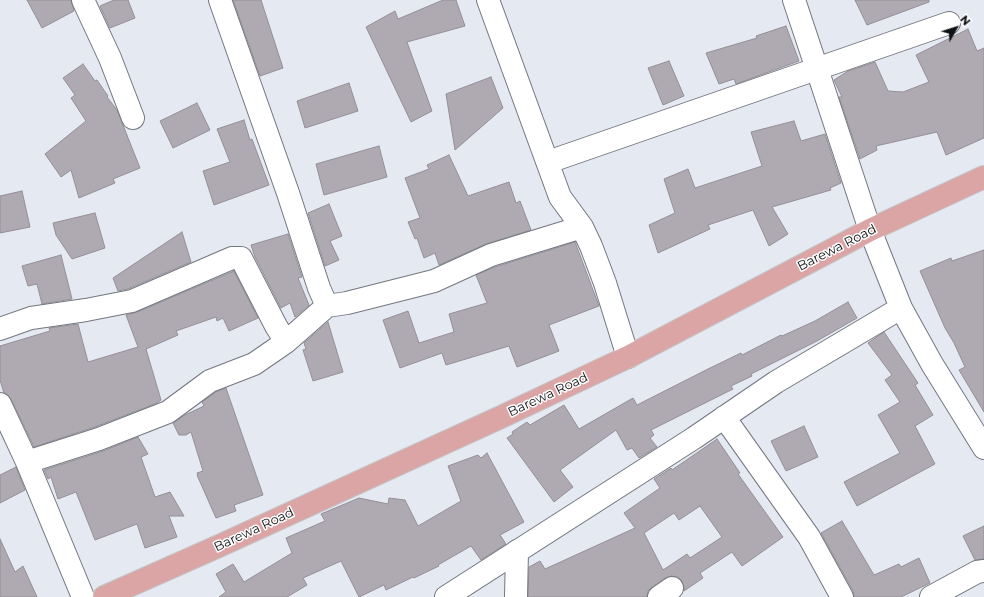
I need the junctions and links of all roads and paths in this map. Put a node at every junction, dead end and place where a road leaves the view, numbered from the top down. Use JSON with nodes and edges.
{"nodes":[{"id":1,"x":84,"y":0,"type":"edge"},
{"id":2,"x":220,"y":0,"type":"edge"},
{"id":3,"x":488,"y":0,"type":"edge"},
{"id":4,"x":794,"y":0,"type":"edge"},
{"id":5,"x":949,"y":22,"type":"dead end"},
{"id":6,"x":817,"y":69,"type":"junction"},
{"id":7,"x":133,"y":118,"type":"dead end"},
{"id":8,"x":548,"y":162,"type":"junction"},
{"id":9,"x":984,"y":177,"type":"edge"},
{"id":10,"x":582,"y":227,"type":"junction"},
{"id":11,"x":870,"y":230,"type":"junction"},
{"id":12,"x":327,"y":306,"type":"junction"},
{"id":13,"x":901,"y":308,"type":"junction"},
{"id":14,"x":0,"y":329,"type":"edge"},
{"id":15,"x":286,"y":342,"type":"junction"},
{"id":16,"x":628,"y":357,"type":"junction"},
{"id":17,"x":0,"y":404,"type":"edge"},
{"id":18,"x":724,"y":417,"type":"junction"},
{"id":19,"x":984,"y":448,"type":"edge"},
{"id":20,"x":27,"y":462,"type":"junction"},
{"id":21,"x":517,"y":551,"type":"junction"},
{"id":22,"x":984,"y":571,"type":"edge"},
{"id":23,"x":83,"y":597,"type":"edge"},
{"id":24,"x":104,"y":597,"type":"edge"},
{"id":25,"x":446,"y":597,"type":"edge"},
{"id":26,"x":516,"y":597,"type":"edge"},
{"id":27,"x":842,"y":597,"type":"edge"},
{"id":28,"x":932,"y":597,"type":"edge"}],
"edges":[{"from":1,"to":7,"type":"street"},
{"from":2,"to":12,"type":"street"},
{"from":3,"to":8,"type":"street"},
{"from":4,"to":6,"type":"street"},
{"from":5,"to":6,"type":"street"},
{"from":6,"to":8,"type":"street"},
{"from":6,"to":11,"type":"street"},
{"from":8,"to":10,"type":"street"},
{"from":9,"to":11,"type":"main road","name":"Barewa Road"},
{"from":10,"to":12,"type":"street"},
{"from":10,"to":16,"type":"street"},
{"from":11,"to":13,"type":"street"},
{"from":11,"to":16,"type":"main road","name":"Barewa Road"},
{"from":12,"to":15,"type":"street"},
{"from":13,"to":18,"type":"street"},
{"from":13,"to":19,"type":"street"},
{"from":14,"to":15,"type":"street"},
{"from":15,"to":20,"type":"street"},
{"from":16,"to":24,"type":"main road","name":"Barewa Road"},
{"from":17,"to":20,"type":"street"},
{"from":18,"to":21,"type":"street"},
{"from":18,"to":27,"type":"street"},
{"from":20,"to":23,"type":"street"},
{"from":21,"to":25,"type":"street"},
{"from":21,"to":26,"type":"street"},
{"from":22,"to":28,"type":"street"}]}
